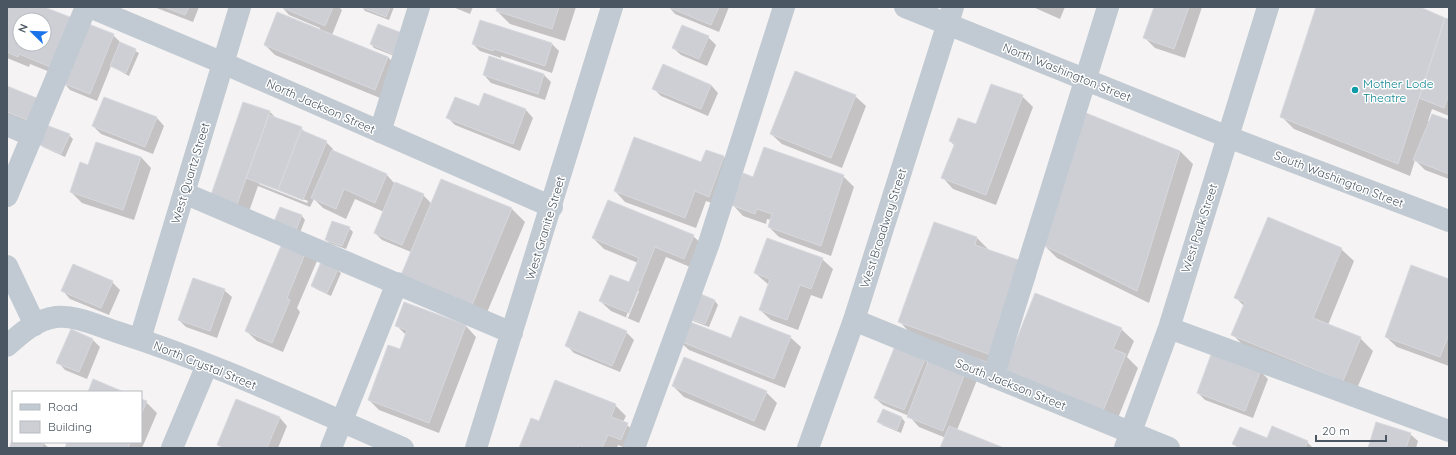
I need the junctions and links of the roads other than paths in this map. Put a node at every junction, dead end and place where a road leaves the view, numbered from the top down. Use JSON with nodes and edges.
{"nodes":[{"id":1,"x":86,"y":7,"type":"edge"},
{"id":2,"x":90,"y":7,"type":"edge"},
{"id":3,"x":240,"y":7,"type":"edge"},
{"id":4,"x":419,"y":7,"type":"edge"},
{"id":5,"x":612,"y":7,"type":"edge"},
{"id":6,"x":784,"y":7,"type":"edge"},
{"id":7,"x":905,"y":7,"type":"edge"},
{"id":8,"x":1108,"y":7,"type":"edge"},
{"id":9,"x":1268,"y":7,"type":"edge"},
{"id":10,"x":950,"y":15,"type":"edge"},
{"id":11,"x":223,"y":63,"type":"junction"},
{"id":12,"x":1086,"y":80,"type":"junction"},
{"id":13,"x":7,"y":125,"type":"edge"},
{"id":14,"x":380,"y":132,"type":"junction"},
{"id":15,"x":33,"y":136,"type":"junction"},
{"id":16,"x":1228,"y":137,"type":"junction"},
{"id":17,"x":184,"y":193,"type":"junction"},
{"id":18,"x":7,"y":196,"type":"edge"},
{"id":19,"x":552,"y":207,"type":"junction"},
{"id":20,"x":1449,"y":221,"type":"edge"},
{"id":21,"x":7,"y":266,"type":"edge"},
{"id":22,"x":397,"y":283,"type":"junction"},
{"id":23,"x":854,"y":320,"type":"junction"},
{"id":24,"x":36,"y":324,"type":"junction"},
{"id":25,"x":1168,"y":328,"type":"junction"},
{"id":26,"x":512,"y":333,"type":"junction"},
{"id":27,"x":140,"y":339,"type":"junction"},
{"id":28,"x":7,"y":346,"type":"edge"},
{"id":29,"x":207,"y":365,"type":"junction"},
{"id":30,"x":993,"y":377,"type":"junction"},
{"id":31,"x":342,"y":422,"type":"junction"},
{"id":32,"x":1449,"y":431,"type":"edge"},
{"id":33,"x":1128,"y":440,"type":"edge"},
{"id":34,"x":812,"y":447,"type":"edge"},
{"id":35,"x":172,"y":448,"type":"edge"},
{"id":36,"x":331,"y":448,"type":"edge"},
{"id":37,"x":403,"y":448,"type":"edge"},
{"id":38,"x":476,"y":448,"type":"edge"},
{"id":39,"x":634,"y":448,"type":"edge"},
{"id":40,"x":1169,"y":448,"type":"edge"}],
"edges":[{"from":1,"to":15,"type":"street"},
{"from":2,"to":11,"type":"street","name":"North Jackson Street"},
{"from":3,"to":11,"type":"street","name":"West Quartz Street"},
{"from":4,"to":14,"type":"street"},
{"from":5,"to":19,"type":"street","name":"West Granite Street"},
{"from":6,"to":39,"type":"street"},
{"from":7,"to":10,"type":"street","name":"North Washington Street"},
{"from":8,"to":12,"type":"street"},
{"from":9,"to":16,"type":"street","name":"West Park Street"},
{"from":10,"to":12,"type":"street","name":"North Washington Street"},
{"from":10,"to":23,"type":"street","name":"West Broadway Street"},
{"from":11,"to":14,"type":"street","name":"North Jackson Street"},
{"from":11,"to":17,"type":"street","name":"West Quartz Street"},
{"from":12,"to":16,"type":"street","name":"North Washington Street"},
{"from":12,"to":30,"type":"street"},
{"from":13,"to":15,"type":"street"},
{"from":14,"to":19,"type":"street","name":"North Jackson Street"},
{"from":15,"to":18,"type":"street"},
{"from":16,"to":20,"type":"street","name":"South Washington Street"},
{"from":16,"to":25,"type":"street","name":"West Park Street"},
{"from":17,"to":22,"type":"street"},
{"from":17,"to":27,"type":"street","name":"West Quartz Street"},
{"from":19,"to":26,"type":"street","name":"West Granite Street"},
{"from":21,"to":24,"type":"street"},
{"from":22,"to":26,"type":"street"},
{"from":22,"to":31,"type":"street"},
{"from":23,"to":30,"type":"street","name":"South Jackson Street"},
{"from":23,"to":34,"type":"street","name":"West Broadway Street"},
{"from":24,"to":27,"type":"street","name":"North Crystal Street"},
{"from":24,"to":28,"type":"street","name":"North Crystal Street"},
{"from":25,"to":32,"type":"street"},
{"from":25,"to":33,"type":"street","name":"West Park Street"},
{"from":26,"to":38,"type":"street","name":"West Granite Street"},
{"from":27,"to":29,"type":"street","name":"North Crystal Street"},
{"from":29,"to":31,"type":"street","name":"North Crystal Street"},
{"from":29,"to":35,"type":"street"},
{"from":30,"to":33,"type":"street","name":"South Jackson Street"},
{"from":31,"to":36,"type":"street"},
{"from":31,"to":37,"type":"street","name":"North Crystal Street"},
{"from":33,"to":40,"type":"street","name":"South Jackson Street"}]}
